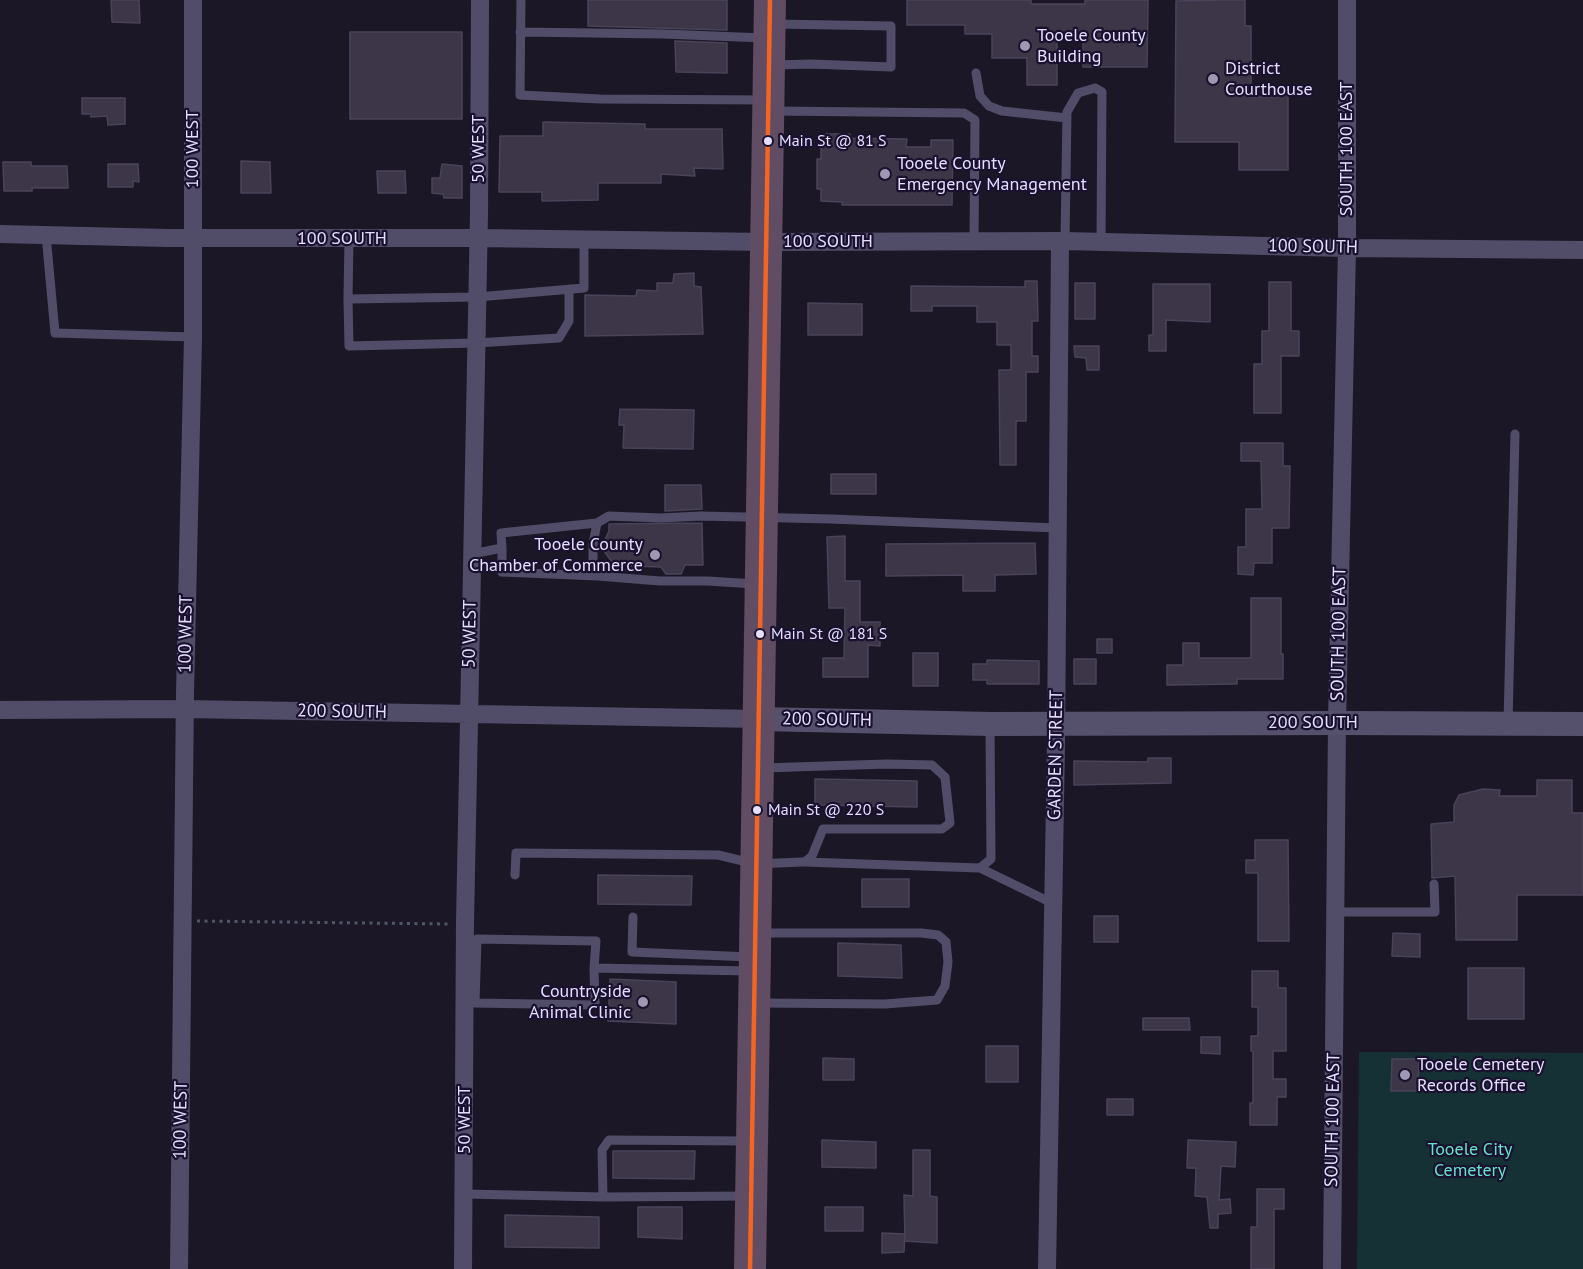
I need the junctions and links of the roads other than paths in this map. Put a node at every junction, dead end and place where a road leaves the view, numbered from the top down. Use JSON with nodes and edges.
{"nodes":[{"id":1,"x":193,"y":0,"type":"edge"},
{"id":2,"x":480,"y":0,"type":"edge"},
{"id":3,"x":521,"y":0,"type":"edge"},
{"id":4,"x":1347,"y":0,"type":"edge"},
{"id":5,"x":520,"y":32,"type":"junction"},
{"id":6,"x":769,"y":32,"type":"edge"},
{"id":7,"x":976,"y":73,"type":"dead end"},
{"id":8,"x":768,"y":106,"type":"junction"},
{"id":9,"x":1066,"y":118,"type":"junction"},
{"id":10,"x":0,"y":234,"type":"edge"},
{"id":11,"x":46,"y":235,"type":"junction"},
{"id":12,"x":193,"y":238,"type":"junction"},
{"id":13,"x":478,"y":238,"type":"junction"},
{"id":14,"x":349,"y":239,"type":"junction"},
{"id":15,"x":584,"y":239,"type":"junction"},
{"id":16,"x":974,"y":240,"type":"junction"},
{"id":17,"x":1063,"y":241,"type":"junction"},
{"id":18,"x":766,"y":242,"type":"junction"},
{"id":19,"x":1101,"y":242,"type":"junction"},
{"id":20,"x":1347,"y":248,"type":"junction"},
{"id":21,"x":1583,"y":250,"type":"edge"},
{"id":22,"x":569,"y":289,"type":"junction"},
{"id":23,"x":477,"y":297,"type":"junction"},
{"id":24,"x":348,"y":299,"type":"junction"},
{"id":25,"x":193,"y":337,"type":"junction"},
{"id":26,"x":476,"y":343,"type":"junction"},
{"id":27,"x":1515,"y":434,"type":"dead end"},
{"id":28,"x":762,"y":518,"type":"junction"},
{"id":29,"x":597,"y":523,"type":"junction"},
{"id":30,"x":1058,"y":528,"type":"junction"},
{"id":31,"x":501,"y":548,"type":"junction"},
{"id":32,"x":472,"y":554,"type":"junction"},
{"id":33,"x":598,"y":576,"type":"junction"},
{"id":34,"x":761,"y":584,"type":"junction"},
{"id":35,"x":185,"y":709,"type":"junction"},
{"id":36,"x":0,"y":710,"type":"edge"},
{"id":37,"x":468,"y":715,"type":"junction"},
{"id":38,"x":759,"y":719,"type":"junction"},
{"id":39,"x":1337,"y":723,"type":"junction"},
{"id":40,"x":990,"y":724,"type":"junction"},
{"id":41,"x":1056,"y":724,"type":"junction"},
{"id":42,"x":1508,"y":724,"type":"junction"},
{"id":43,"x":1583,"y":724,"type":"edge"},
{"id":44,"x":758,"y":769,"type":"junction"},
{"id":45,"x":806,"y":862,"type":"junction"},
{"id":46,"x":756,"y":864,"type":"junction"},
{"id":47,"x":980,"y":868,"type":"junction"},
{"id":48,"x":515,"y":875,"type":"dead end"},
{"id":49,"x":1434,"y":884,"type":"dead end"},
{"id":50,"x":1054,"y":904,"type":"junction"},
{"id":51,"x":1335,"y":912,"type":"junction"},
{"id":52,"x":633,"y":917,"type":"dead end"},
{"id":53,"x":755,"y":954,"type":"junction"},
{"id":54,"x":594,"y":968,"type":"junction"},
{"id":55,"x":754,"y":1003,"type":"junction"},
{"id":56,"x":752,"y":1141,"type":"junction"},
{"id":57,"x":465,"y":1194,"type":"junction"},
{"id":58,"x":751,"y":1196,"type":"junction"},
{"id":59,"x":603,"y":1197,"type":"junction"},
{"id":60,"x":179,"y":1269,"type":"edge"},
{"id":61,"x":463,"y":1269,"type":"edge"},
{"id":62,"x":750,"y":1269,"type":"edge"},
{"id":63,"x":1047,"y":1269,"type":"edge"},
{"id":64,"x":1332,"y":1269,"type":"edge"}],
"edges":[{"from":1,"to":12,"type":"street","name":"100 WEST"},
{"from":2,"to":13,"type":"street","name":"50 WEST"},
{"from":3,"to":5,"type":"lane"},
{"from":4,"to":20,"type":"street","name":"SOUTH 100 EAST"},
{"from":5,"to":6,"type":"lane"},
{"from":5,"to":8,"type":"lane"},
{"from":6,"to":6,"type":"lane"},
{"from":6,"to":8,"type":"highway"},
{"from":7,"to":9,"type":"lane"},
{"from":8,"to":16,"type":"lane"},
{"from":8,"to":18,"type":"highway"},
{"from":9,"to":17,"type":"lane"},
{"from":9,"to":19,"type":"lane"},
{"from":10,"to":11,"type":"street","name":"100 SOUTH"},
{"from":11,"to":12,"type":"street","name":"100 SOUTH"},
{"from":11,"to":25,"type":"lane"},
{"from":12,"to":14,"type":"street","name":"100 SOUTH"},
{"from":12,"to":25,"type":"street","name":"100 WEST"},
{"from":13,"to":14,"type":"street","name":"100 SOUTH"},
{"from":13,"to":15,"type":"street","name":"100 SOUTH"},
{"from":13,"to":23,"type":"street","name":"50 WEST"},
{"from":14,"to":24,"type":"lane"},
{"from":15,"to":18,"type":"street","name":"100 SOUTH"},
{"from":15,"to":22,"type":"lane"},
{"from":16,"to":17,"type":"street","name":"100 SOUTH"},
{"from":16,"to":18,"type":"street","name":"100 SOUTH"},
{"from":17,"to":19,"type":"street","name":"100 SOUTH"},
{"from":17,"to":30,"type":"street","name":"GARDEN STREET"},
{"from":18,"to":28,"type":"highway"},
{"from":19,"to":20,"type":"street","name":"100 SOUTH"},
{"from":20,"to":21,"type":"street","name":"100 SOUTH"},
{"from":20,"to":39,"type":"street","name":"SOUTH 100 EAST"},
{"from":22,"to":23,"type":"lane"},
{"from":22,"to":26,"type":"lane"},
{"from":23,"to":24,"type":"lane"},
{"from":23,"to":26,"type":"street","name":"50 WEST"},
{"from":24,"to":26,"type":"lane"},
{"from":25,"to":35,"type":"street","name":"100 WEST"},
{"from":26,"to":32,"type":"street","name":"50 WEST"},
{"from":27,"to":42,"type":"lane"},
{"from":28,"to":29,"type":"lane"},
{"from":28,"to":30,"type":"lane"},
{"from":28,"to":34,"type":"highway"},
{"from":29,"to":31,"type":"lane"},
{"from":29,"to":33,"type":"lane"},
{"from":30,"to":41,"type":"street","name":"GARDEN STREET"},
{"from":31,"to":32,"type":"lane"},
{"from":31,"to":33,"type":"lane"},
{"from":32,"to":37,"type":"street","name":"50 WEST"},
{"from":33,"to":34,"type":"lane"},
{"from":34,"to":38,"type":"highway"},
{"from":35,"to":36,"type":"street","name":"200 SOUTH"},
{"from":35,"to":37,"type":"street","name":"200 SOUTH"},
{"from":35,"to":60,"type":"street","name":"100 WEST"},
{"from":37,"to":38,"type":"street","name":"200 SOUTH"},
{"from":37,"to":57,"type":"street","name":"50 WEST"},
{"from":38,"to":40,"type":"street","name":"200 SOUTH"},
{"from":38,"to":44,"type":"highway"},
{"from":39,"to":41,"type":"street","name":"200 SOUTH"},
{"from":39,"to":42,"type":"street","name":"200 SOUTH"},
{"from":39,"to":51,"type":"street","name":"SOUTH 100 EAST"},
{"from":40,"to":41,"type":"street","name":"200 SOUTH"},
{"from":40,"to":47,"type":"lane"},
{"from":41,"to":50,"type":"street","name":"GARDEN STREET"},
{"from":42,"to":43,"type":"street","name":"200 SOUTH"},
{"from":44,"to":45,"type":"lane"},
{"from":44,"to":46,"type":"highway"},
{"from":45,"to":46,"type":"lane"},
{"from":45,"to":47,"type":"lane"},
{"from":46,"to":48,"type":"lane"},
{"from":46,"to":53,"type":"highway"},
{"from":47,"to":50,"type":"lane"},
{"from":49,"to":51,"type":"lane"},
{"from":50,"to":63,"type":"street","name":"GARDEN STREET"},
{"from":51,"to":64,"type":"street","name":"SOUTH 100 EAST"},
{"from":52,"to":53,"type":"lane"},
{"from":53,"to":54,"type":"lane"},
{"from":53,"to":55,"type":"highway"},
{"from":53,"to":55,"type":"lane"},
{"from":54,"to":54,"type":"lane"},
{"from":55,"to":56,"type":"highway"},
{"from":56,"to":58,"type":"highway"},
{"from":56,"to":59,"type":"lane"},
{"from":57,"to":59,"type":"lane"},
{"from":57,"to":61,"type":"street","name":"50 WEST"},
{"from":58,"to":59,"type":"lane"},
{"from":58,"to":62,"type":"highway"}]}
